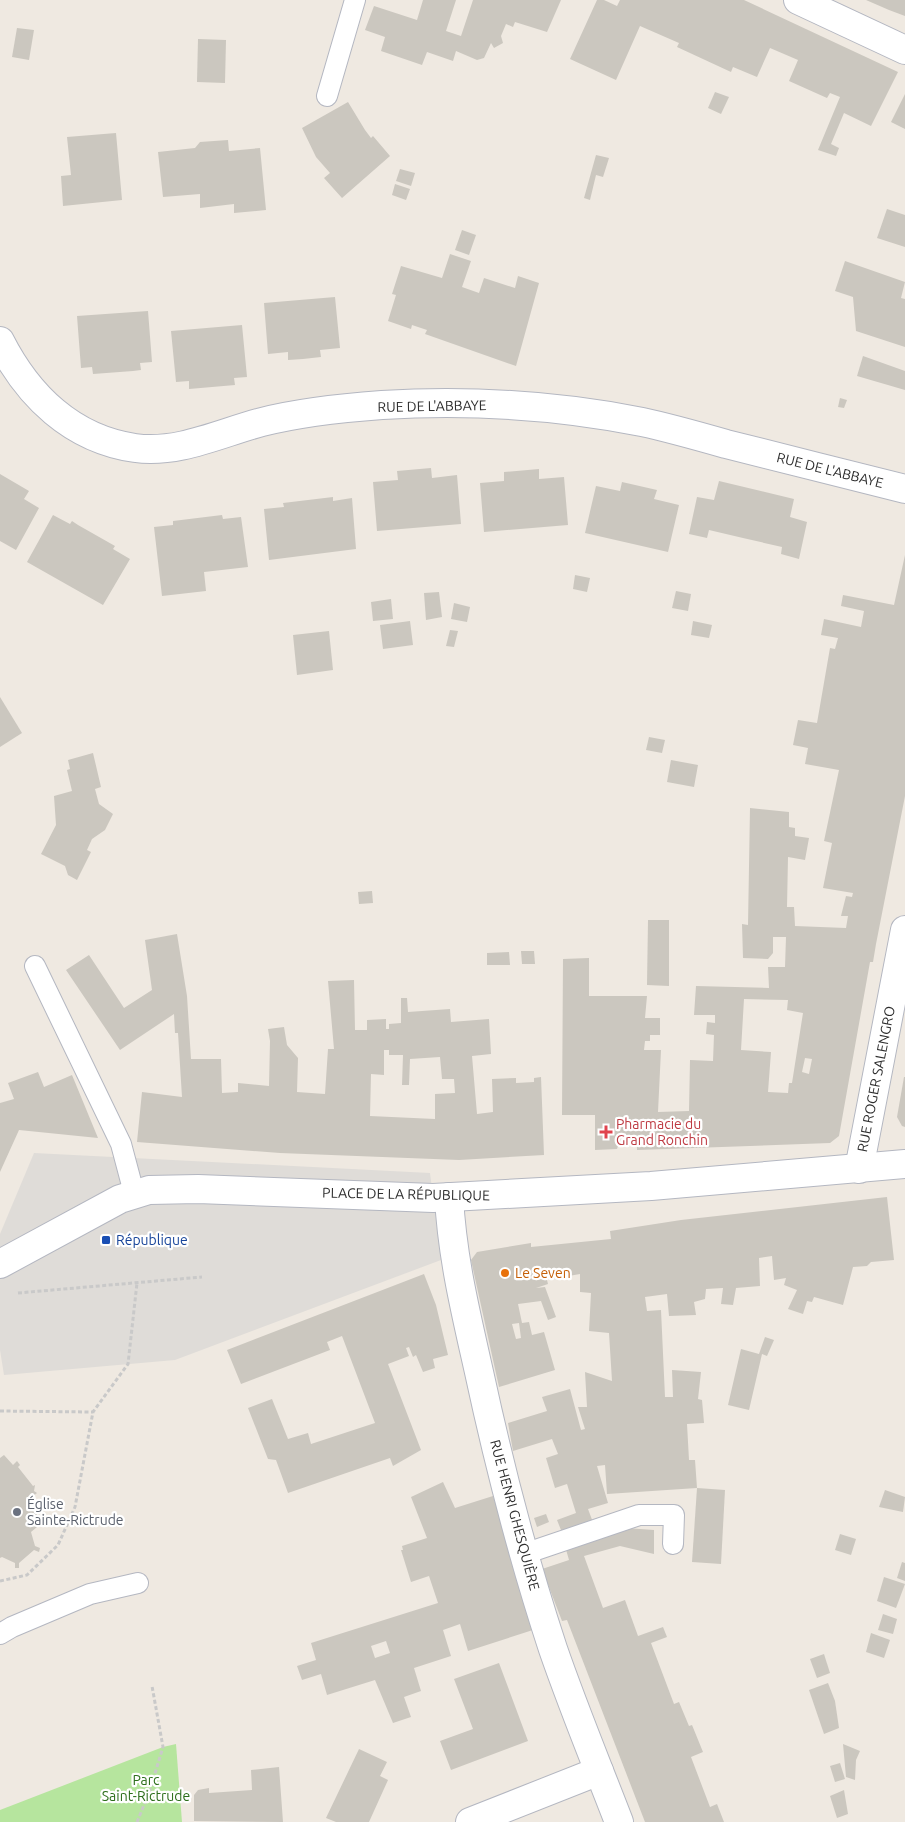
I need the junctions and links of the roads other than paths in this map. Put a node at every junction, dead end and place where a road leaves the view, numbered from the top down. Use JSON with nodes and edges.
{"nodes":[{"id":1,"x":355,"y":0,"type":"edge"},
{"id":2,"x":798,"y":0,"type":"edge"},
{"id":3,"x":905,"y":50,"type":"edge"},
{"id":4,"x":327,"y":96,"type":"dead end"},
{"id":5,"x":0,"y":342,"type":"edge"},
{"id":6,"x":905,"y":489,"type":"edge"},
{"id":7,"x":905,"y":930,"type":"edge"},
{"id":8,"x":35,"y":966,"type":"dead end"},
{"id":9,"x":905,"y":1164,"type":"edge"},
{"id":10,"x":859,"y":1168,"type":"junction"},
{"id":11,"x":134,"y":1194,"type":"junction"},
{"id":12,"x":449,"y":1197,"type":"junction"},
{"id":13,"x":0,"y":1264,"type":"edge"},
{"id":14,"x":673,"y":1544,"type":"dead end"},
{"id":15,"x":524,"y":1554,"type":"junction"},
{"id":16,"x":138,"y":1583,"type":"dead end"},
{"id":17,"x":0,"y":1634,"type":"edge"},
{"id":18,"x":600,"y":1771,"type":"junction"},
{"id":19,"x":470,"y":1822,"type":"edge"},
{"id":20,"x":619,"y":1822,"type":"edge"}],
"edges":[{"from":1,"to":4,"type":"lane"},
{"from":2,"to":3,"type":"street"},
{"from":5,"to":6,"type":"street","name":"RUE DE L'ABBAYE"},
{"from":7,"to":10,"type":"street","name":"RUE ROGER SALENGRO"},
{"from":8,"to":11,"type":"lane"},
{"from":9,"to":10,"type":"street","name":"PLACE DE LA RÉPUBLIQUE"},
{"from":10,"to":12,"type":"street","name":"PLACE DE LA RÉPUBLIQUE"},
{"from":11,"to":12,"type":"street","name":"PLACE DE LA RÉPUBLIQUE"},
{"from":11,"to":13,"type":"street","name":"PLACE DE LA RÉPUBLIQUE"},
{"from":12,"to":15,"type":"street","name":"RUE HENRI GHESQUIÈRE"},
{"from":14,"to":15,"type":"lane"},
{"from":15,"to":18,"type":"street","name":"RUE HENRI GHESQUIÈRE"},
{"from":16,"to":17,"type":"lane"},
{"from":18,"to":19,"type":"street"},
{"from":18,"to":20,"type":"street","name":"RUE HENRI GHESQUIÈRE"}]}
